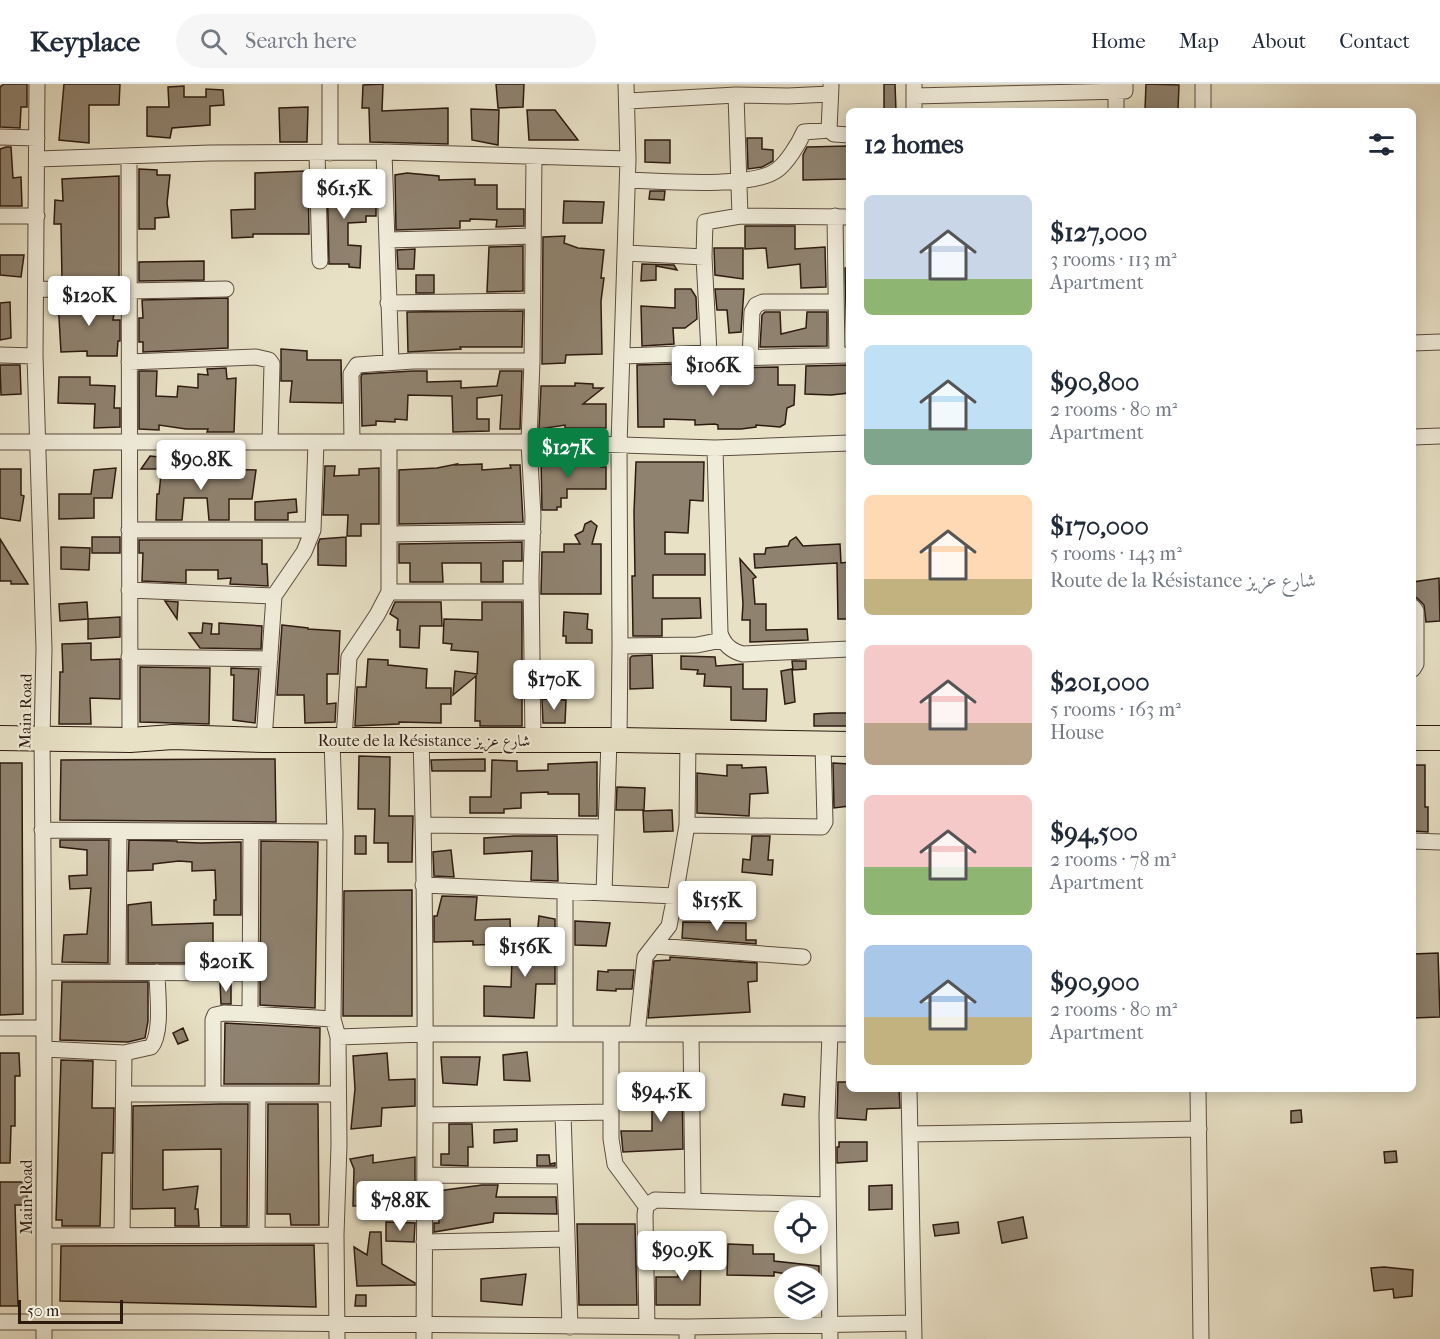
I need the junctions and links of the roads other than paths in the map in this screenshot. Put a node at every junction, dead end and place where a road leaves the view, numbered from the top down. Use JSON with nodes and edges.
{"nodes":[{"id":1,"x":37,"y":84,"type":"edge"},
{"id":2,"x":330,"y":84,"type":"edge"},
{"id":3,"x":626,"y":84,"type":"edge"},
{"id":4,"x":1203,"y":84,"type":"edge"},
{"id":5,"x":1120,"y":87,"type":"edge"},
{"id":6,"x":1003,"y":88,"type":"edge"},
{"id":7,"x":1061,"y":88,"type":"edge"},
{"id":8,"x":830,"y":89,"type":"edge"},
{"id":9,"x":742,"y":92,"type":"edge"},
{"id":10,"x":914,"y":97,"type":"edge"},
{"id":11,"x":628,"y":101,"type":"junction"},
{"id":12,"x":1116,"y":108,"type":"edge"},
{"id":13,"x":1203,"y":108,"type":"edge"},
{"id":14,"x":830,"y":130,"type":"junction"},
{"id":15,"x":846,"y":135,"type":"edge"},
{"id":16,"x":0,"y":137,"type":"edge"},
{"id":17,"x":37,"y":138,"type":"junction"},
{"id":18,"x":384,"y":152,"type":"junction"},
{"id":19,"x":324,"y":153,"type":"junction"},
{"id":20,"x":129,"y":157,"type":"junction"},
{"id":21,"x":534,"y":157,"type":"junction"},
{"id":22,"x":38,"y":159,"type":"junction"},
{"id":23,"x":628,"y":159,"type":"junction"},
{"id":24,"x":628,"y":180,"type":"junction"},
{"id":25,"x":738,"y":181,"type":"junction"},
{"id":26,"x":0,"y":216,"type":"edge"},
{"id":27,"x":37,"y":216,"type":"junction"},
{"id":28,"x":740,"y":216,"type":"junction"},
{"id":29,"x":842,"y":217,"type":"edge"},
{"id":30,"x":532,"y":236,"type":"junction"},
{"id":31,"x":388,"y":240,"type":"junction"},
{"id":32,"x":626,"y":253,"type":"junction"},
{"id":33,"x":704,"y":257,"type":"junction"},
{"id":34,"x":320,"y":261,"type":"dead end"},
{"id":35,"x":36,"y":289,"type":"junction"},
{"id":36,"x":226,"y":289,"type":"dead end"},
{"id":37,"x":129,"y":291,"type":"junction"},
{"id":38,"x":532,"y":301,"type":"junction"},
{"id":39,"x":836,"y":302,"type":"junction"},
{"id":40,"x":388,"y":303,"type":"junction"},
{"id":41,"x":1440,"y":342,"type":"edge"},
{"id":42,"x":1416,"y":343,"type":"edge"},
{"id":43,"x":709,"y":353,"type":"junction"},
{"id":44,"x":0,"y":355,"type":"edge"},
{"id":45,"x":843,"y":355,"type":"edge"},
{"id":46,"x":35,"y":356,"type":"junction"},
{"id":47,"x":622,"y":356,"type":"junction"},
{"id":48,"x":750,"y":358,"type":"junction"},
{"id":49,"x":532,"y":361,"type":"junction"},
{"id":50,"x":129,"y":362,"type":"junction"},
{"id":51,"x":392,"y":362,"type":"junction"},
{"id":52,"x":1440,"y":436,"type":"edge"},
{"id":53,"x":1416,"y":437,"type":"edge"},
{"id":54,"x":0,"y":441,"type":"edge"},
{"id":55,"x":39,"y":442,"type":"junction"},
{"id":56,"x":129,"y":442,"type":"junction"},
{"id":57,"x":270,"y":442,"type":"junction"},
{"id":58,"x":316,"y":442,"type":"junction"},
{"id":59,"x":352,"y":442,"type":"junction"},
{"id":60,"x":389,"y":442,"type":"junction"},
{"id":61,"x":529,"y":442,"type":"junction"},
{"id":62,"x":846,"y":443,"type":"edge"},
{"id":63,"x":619,"y":445,"type":"junction"},
{"id":64,"x":715,"y":448,"type":"junction"},
{"id":65,"x":129,"y":530,"type":"junction"},
{"id":66,"x":313,"y":530,"type":"junction"},
{"id":67,"x":533,"y":532,"type":"junction"},
{"id":68,"x":389,"y":534,"type":"junction"},
{"id":69,"x":129,"y":591,"type":"junction"},
{"id":70,"x":389,"y":592,"type":"junction"},
{"id":71,"x":531,"y":592,"type":"junction"},
{"id":72,"x":274,"y":596,"type":"junction"},
{"id":73,"x":1416,"y":611,"type":"edge"},
{"id":74,"x":722,"y":640,"type":"junction"},
{"id":75,"x":620,"y":646,"type":"junction"},
{"id":76,"x":846,"y":650,"type":"edge"},
{"id":77,"x":129,"y":657,"type":"junction"},
{"id":78,"x":270,"y":659,"type":"junction"},
{"id":79,"x":1416,"y":664,"type":"edge"},
{"id":80,"x":0,"y":738,"type":"edge"},
{"id":81,"x":42,"y":738,"type":"junction"},
{"id":82,"x":1416,"y":738,"type":"edge"},
{"id":83,"x":1440,"y":738,"type":"edge"},
{"id":84,"x":130,"y":740,"type":"junction"},
{"id":85,"x":264,"y":740,"type":"junction"},
{"id":86,"x":338,"y":740,"type":"junction"},
{"id":87,"x":421,"y":740,"type":"junction"},
{"id":88,"x":533,"y":740,"type":"junction"},
{"id":89,"x":614,"y":740,"type":"junction"},
{"id":90,"x":688,"y":741,"type":"junction"},
{"id":91,"x":846,"y":744,"type":"edge"},
{"id":92,"x":823,"y":745,"type":"junction"},
{"id":93,"x":423,"y":825,"type":"junction"},
{"id":94,"x":687,"y":825,"type":"junction"},
{"id":95,"x":606,"y":827,"type":"junction"},
{"id":96,"x":42,"y":830,"type":"junction"},
{"id":97,"x":118,"y":831,"type":"junction"},
{"id":98,"x":251,"y":832,"type":"junction"},
{"id":99,"x":335,"y":832,"type":"junction"},
{"id":100,"x":1416,"y":841,"type":"edge"},
{"id":101,"x":1440,"y":842,"type":"edge"},
{"id":102,"x":423,"y":885,"type":"junction"},
{"id":103,"x":565,"y":891,"type":"junction"},
{"id":104,"x":604,"y":893,"type":"junction"},
{"id":105,"x":675,"y":896,"type":"junction"},
{"id":106,"x":654,"y":946,"type":"junction"},
{"id":107,"x":804,"y":957,"type":"dead end"},
{"id":108,"x":44,"y":972,"type":"junction"},
{"id":109,"x":118,"y":972,"type":"junction"},
{"id":110,"x":157,"y":972,"type":"junction"},
{"id":111,"x":250,"y":973,"type":"junction"},
{"id":112,"x":250,"y":1014,"type":"junction"},
{"id":113,"x":333,"y":1019,"type":"junction"},
{"id":114,"x":0,"y":1028,"type":"edge"},
{"id":115,"x":44,"y":1028,"type":"junction"},
{"id":116,"x":424,"y":1034,"type":"junction"},
{"id":117,"x":564,"y":1034,"type":"junction"},
{"id":118,"x":611,"y":1034,"type":"junction"},
{"id":119,"x":637,"y":1034,"type":"junction"},
{"id":120,"x":691,"y":1034,"type":"junction"},
{"id":121,"x":830,"y":1034,"type":"junction"},
{"id":122,"x":846,"y":1034,"type":"edge"},
{"id":123,"x":338,"y":1037,"type":"junction"},
{"id":124,"x":44,"y":1049,"type":"junction"},
{"id":125,"x":124,"y":1053,"type":"junction"},
{"id":126,"x":909,"y":1092,"type":"edge"},
{"id":127,"x":1198,"y":1092,"type":"edge"},
{"id":128,"x":124,"y":1094,"type":"junction"},
{"id":129,"x":213,"y":1094,"type":"junction"},
{"id":130,"x":258,"y":1094,"type":"junction"},
{"id":131,"x":338,"y":1094,"type":"junction"},
{"id":132,"x":611,"y":1112,"type":"junction"},
{"id":133,"x":563,"y":1113,"type":"junction"},
{"id":134,"x":426,"y":1115,"type":"junction"},
{"id":135,"x":1199,"y":1129,"type":"junction"},
{"id":136,"x":910,"y":1134,"type":"junction"},
{"id":137,"x":425,"y":1175,"type":"junction"},
{"id":138,"x":565,"y":1176,"type":"junction"},
{"id":139,"x":693,"y":1200,"type":"junction"},
{"id":140,"x":828,"y":1200,"type":"edge"},
{"id":141,"x":774,"y":1203,"type":"edge"},
{"id":142,"x":828,"y":1205,"type":"edge"},
{"id":143,"x":646,"y":1206,"type":"junction"},
{"id":144,"x":336,"y":1234,"type":"junction"},
{"id":145,"x":257,"y":1235,"type":"junction"},
{"id":146,"x":44,"y":1236,"type":"junction"},
{"id":147,"x":122,"y":1236,"type":"junction"},
{"id":148,"x":567,"y":1239,"type":"junction"},
{"id":149,"x":424,"y":1242,"type":"junction"},
{"id":150,"x":0,"y":1322,"type":"edge"},
{"id":151,"x":44,"y":1323,"type":"junction"},
{"id":152,"x":913,"y":1323,"type":"junction"},
{"id":153,"x":570,"y":1326,"type":"junction"},
{"id":154,"x":646,"y":1327,"type":"junction"},
{"id":155,"x":337,"y":1332,"type":"edge"},
{"id":156,"x":424,"y":1332,"type":"edge"},
{"id":157,"x":830,"y":1332,"type":"edge"},
{"id":158,"x":609,"y":1333,"type":"edge"},
{"id":159,"x":687,"y":1333,"type":"edge"},
{"id":160,"x":786,"y":1333,"type":"edge"},
{"id":161,"x":44,"y":1339,"type":"edge"},
{"id":162,"x":914,"y":1339,"type":"edge"},
{"id":163,"x":1201,"y":1339,"type":"edge"}],
"edges":[{"from":1,"to":17,"type":"street","name":"Main Road"},
{"from":2,"to":19,"type":"street"},
{"from":3,"to":11,"type":"street"},
{"from":4,"to":13,"type":"street"},
{"from":5,"to":7,"type":"street"},
{"from":5,"to":12,"type":"street"},
{"from":6,"to":7,"type":"street"},
{"from":6,"to":10,"type":"street"},
{"from":8,"to":9,"type":"street"},
{"from":8,"to":14,"type":"street"},
{"from":9,"to":11,"type":"street"},
{"from":9,"to":25,"type":"street"},
{"from":11,"to":23,"type":"street"},
{"from":14,"to":15,"type":"street"},
{"from":14,"to":25,"type":"street"},
{"from":16,"to":17,"type":"street"},
{"from":17,"to":22,"type":"street","name":"Main Road"},
{"from":18,"to":19,"type":"street"},
{"from":18,"to":21,"type":"street"},
{"from":18,"to":31,"type":"street"},
{"from":19,"to":20,"type":"street"},
{"from":19,"to":34,"type":"street"},
{"from":20,"to":22,"type":"street"},
{"from":20,"to":37,"type":"street"},
{"from":21,"to":23,"type":"street"},
{"from":21,"to":30,"type":"street"},
{"from":22,"to":27,"type":"street","name":"Main Road"},
{"from":23,"to":24,"type":"street"},
{"from":24,"to":25,"type":"street"},
{"from":24,"to":32,"type":"street"},
{"from":25,"to":28,"type":"street"},
{"from":26,"to":27,"type":"street"},
{"from":27,"to":35,"type":"street","name":"Main Road"},
{"from":28,"to":29,"type":"street"},
{"from":28,"to":33,"type":"street"},
{"from":29,"to":39,"type":"street"},
{"from":30,"to":31,"type":"street"},
{"from":30,"to":38,"type":"street"},
{"from":31,"to":40,"type":"street"},
{"from":32,"to":33,"type":"street"},
{"from":32,"to":47,"type":"street"},
{"from":33,"to":43,"type":"street"},
{"from":35,"to":37,"type":"street"},
{"from":35,"to":46,"type":"street","name":"Main Road"},
{"from":36,"to":37,"type":"street"},
{"from":37,"to":50,"type":"street"},
{"from":38,"to":40,"type":"street"},
{"from":38,"to":49,"type":"street"},
{"from":39,"to":45,"type":"street"},
{"from":39,"to":48,"type":"street"},
{"from":40,"to":51,"type":"street"},
{"from":41,"to":42,"type":"street"},
{"from":43,"to":47,"type":"street"},
{"from":43,"to":48,"type":"street"},
{"from":44,"to":46,"type":"street"},
{"from":45,"to":48,"type":"street"},
{"from":46,"to":55,"type":"street","name":"Main Road"},
{"from":47,"to":63,"type":"street"},
{"from":49,"to":51,"type":"street"},
{"from":49,"to":61,"type":"street"},
{"from":50,"to":56,"type":"street"},
{"from":50,"to":57,"type":"street"},
{"from":51,"to":59,"type":"street"},
{"from":52,"to":53,"type":"street"},
{"from":54,"to":55,"type":"street"},
{"from":55,"to":56,"type":"street"},
{"from":55,"to":81,"type":"street","name":"Main Road"},
{"from":56,"to":57,"type":"street"},
{"from":56,"to":65,"type":"street"},
{"from":57,"to":58,"type":"street"},
{"from":58,"to":59,"type":"street"},
{"from":58,"to":66,"type":"street"},
{"from":59,"to":60,"type":"street"},
{"from":60,"to":61,"type":"street"},
{"from":60,"to":68,"type":"street"},
{"from":61,"to":63,"type":"street"},
{"from":61,"to":67,"type":"street"},
{"from":62,"to":64,"type":"street"},
{"from":63,"to":64,"type":"street"},
{"from":63,"to":75,"type":"street"},
{"from":64,"to":74,"type":"street"},
{"from":65,"to":66,"type":"street"},
{"from":65,"to":69,"type":"street"},
{"from":66,"to":72,"type":"street"},
{"from":67,"to":68,"type":"street"},
{"from":67,"to":71,"type":"street"},
{"from":68,"to":70,"type":"street"},
{"from":69,"to":72,"type":"street"},
{"from":69,"to":77,"type":"street"},
{"from":70,"to":71,"type":"street"},
{"from":70,"to":86,"type":"street"},
{"from":71,"to":88,"type":"street"},
{"from":72,"to":78,"type":"street"},
{"from":73,"to":79,"type":"street"},
{"from":74,"to":75,"type":"street"},
{"from":74,"to":76,"type":"street"},
{"from":75,"to":89,"type":"street"},
{"from":77,"to":78,"type":"street"},
{"from":77,"to":84,"type":"street"},
{"from":78,"to":85,"type":"street"},
{"from":80,"to":81,"type":"main road","name":"Route de la Résistance شارع عزيز"},
{"from":81,"to":84,"type":"main road","name":"Route de la Résistance شارع عزيز"},
{"from":81,"to":96,"type":"street","name":"Main Road"},
{"from":82,"to":83,"type":"main road"},
{"from":84,"to":85,"type":"main road","name":"Route de la Résistance شارع عزيز"},
{"from":85,"to":86,"type":"main road","name":"Route de la Résistance شارع عزيز"},
{"from":86,"to":87,"type":"main road","name":"Route de la Résistance شارع عزيز"},
{"from":86,"to":99,"type":"street"},
{"from":87,"to":88,"type":"main road","name":"Route de la Résistance شارع عزيز"},
{"from":87,"to":93,"type":"street"},
{"from":88,"to":89,"type":"main road","name":"Route de la Résistance شارع عزيز"},
{"from":89,"to":90,"type":"main road","name":"Route de la Résistance شارع عزيز"},
{"from":89,"to":95,"type":"street"},
{"from":90,"to":92,"type":"main road","name":"Route de la Résistance شارع عزيز"},
{"from":90,"to":94,"type":"street"},
{"from":91,"to":92,"type":"main road","name":"Route de la Résistance شارع عزيز"},
{"from":92,"to":94,"type":"street"},
{"from":93,"to":95,"type":"street"},
{"from":93,"to":102,"type":"street"},
{"from":94,"to":105,"type":"street"},
{"from":95,"to":104,"type":"street"},
{"from":96,"to":97,"type":"street"},
{"from":96,"to":108,"type":"street","name":"Main Road"},
{"from":97,"to":98,"type":"street"},
{"from":97,"to":109,"type":"street"},
{"from":98,"to":99,"type":"street"},
{"from":98,"to":111,"type":"street"},
{"from":99,"to":113,"type":"street"},
{"from":100,"to":101,"type":"street"},
{"from":102,"to":103,"type":"street"},
{"from":102,"to":116,"type":"street"},
{"from":103,"to":104,"type":"street"},
{"from":103,"to":117,"type":"street"},
{"from":104,"to":105,"type":"street"},
{"from":105,"to":106,"type":"street"},
{"from":106,"to":107,"type":"street"},
{"from":106,"to":119,"type":"street"},
{"from":108,"to":109,"type":"street"},
{"from":108,"to":115,"type":"street","name":"Main Road"},
{"from":109,"to":110,"type":"street"},
{"from":110,"to":111,"type":"street"},
{"from":110,"to":125,"type":"street"},
{"from":111,"to":112,"type":"street"},
{"from":112,"to":113,"type":"street"},
{"from":112,"to":129,"type":"street"},
{"from":113,"to":123,"type":"street"},
{"from":114,"to":115,"type":"street"},
{"from":115,"to":124,"type":"street","name":"Main Road"},
{"from":116,"to":117,"type":"street"},
{"from":116,"to":123,"type":"street"},
{"from":116,"to":134,"type":"street"},
{"from":117,"to":118,"type":"street"},
{"from":118,"to":119,"type":"street"},
{"from":118,"to":132,"type":"street"},
{"from":119,"to":120,"type":"street"},
{"from":120,"to":121,"type":"street"},
{"from":120,"to":139,"type":"street"},
{"from":121,"to":122,"type":"street"},
{"from":121,"to":140,"type":"street"},
{"from":123,"to":131,"type":"street"},
{"from":124,"to":125,"type":"street"},
{"from":124,"to":146,"type":"street","name":"Main Road"},
{"from":125,"to":128,"type":"street"},
{"from":126,"to":136,"type":"street"},
{"from":127,"to":135,"type":"street"},
{"from":128,"to":129,"type":"street"},
{"from":128,"to":147,"type":"street"},
{"from":129,"to":130,"type":"street"},
{"from":130,"to":131,"type":"street"},
{"from":130,"to":145,"type":"street"},
{"from":131,"to":144,"type":"street"},
{"from":132,"to":133,"type":"street"},
{"from":132,"to":143,"type":"street"},
{"from":133,"to":134,"type":"street"},
{"from":133,"to":138,"type":"street"},
{"from":134,"to":137,"type":"street"},
{"from":135,"to":136,"type":"street"},
{"from":135,"to":163,"type":"street"},
{"from":136,"to":152,"type":"street"},
{"from":137,"to":138,"type":"street"},
{"from":137,"to":149,"type":"street"},
{"from":138,"to":148,"type":"street"},
{"from":139,"to":141,"type":"street"},
{"from":139,"to":143,"type":"street"},
{"from":142,"to":157,"type":"street"},
{"from":143,"to":154,"type":"street"},
{"from":144,"to":145,"type":"street"},
{"from":144,"to":155,"type":"street"},
{"from":145,"to":147,"type":"street"},
{"from":146,"to":147,"type":"street"},
{"from":146,"to":151,"type":"street","name":"Main Road"},
{"from":148,"to":149,"type":"street"},
{"from":148,"to":153,"type":"street"},
{"from":149,"to":156,"type":"street"},
{"from":150,"to":151,"type":"street"},
{"from":151,"to":155,"type":"street"},
{"from":151,"to":161,"type":"street","name":"Main Road"},
{"from":152,"to":157,"type":"street"},
{"from":152,"to":162,"type":"street"},
{"from":153,"to":156,"type":"street"},
{"from":153,"to":158,"type":"street"},
{"from":154,"to":158,"type":"street"},
{"from":154,"to":159,"type":"street"},
{"from":155,"to":156,"type":"street"},
{"from":157,"to":160,"type":"street"},
{"from":159,"to":160,"type":"street"}]}
